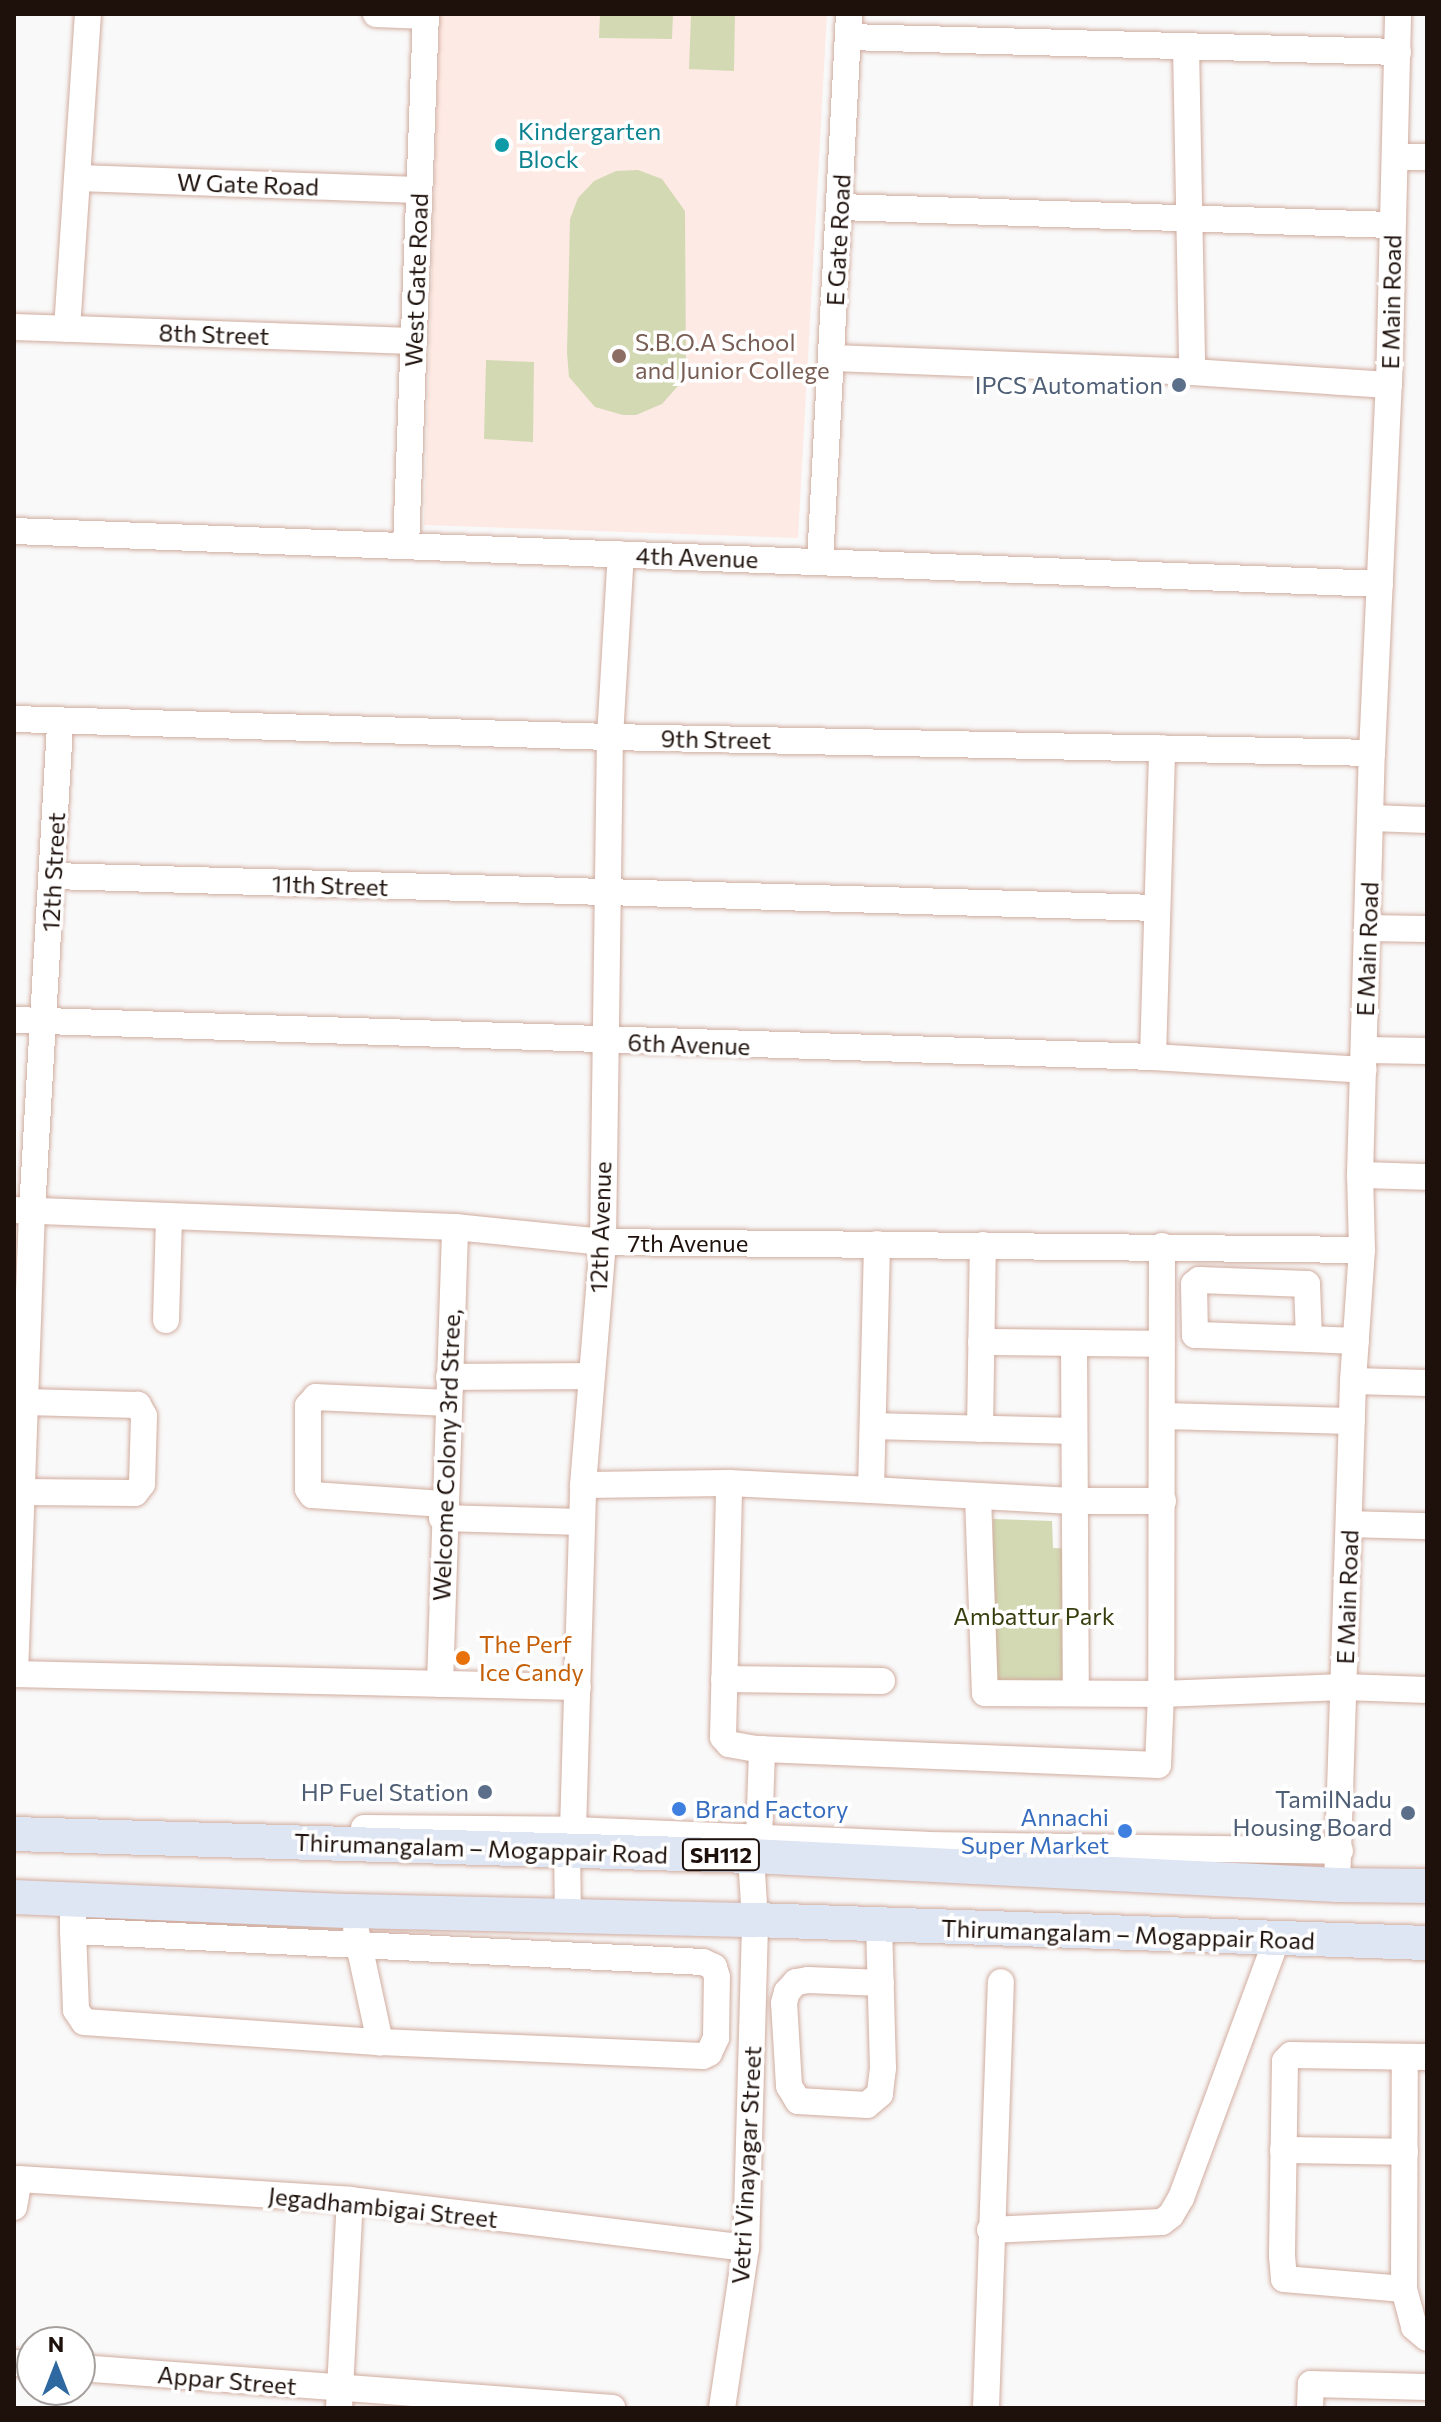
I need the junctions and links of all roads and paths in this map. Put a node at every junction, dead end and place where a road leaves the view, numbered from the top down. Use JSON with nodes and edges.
{"nodes":[{"id":1,"x":88,"y":14,"type":"edge"},
{"id":2,"x":376,"y":14,"type":"edge"},
{"id":3,"x":1398,"y":14,"type":"edge"},
{"id":4,"x":426,"y":15,"type":"edge"},
{"id":5,"x":848,"y":26,"type":"edge"},
{"id":6,"x":1186,"y":46,"type":"junction"},
{"id":7,"x":1398,"y":52,"type":"junction"},
{"id":8,"x":1395,"y":157,"type":"junction"},
{"id":9,"x":1427,"y":157,"type":"edge"},
{"id":10,"x":77,"y":178,"type":"junction"},
{"id":11,"x":419,"y":190,"type":"junction"},
{"id":12,"x":840,"y":207,"type":"junction"},
{"id":13,"x":1192,"y":221,"type":"junction"},
{"id":14,"x":1392,"y":225,"type":"junction"},
{"id":15,"x":14,"y":327,"type":"edge"},
{"id":16,"x":67,"y":329,"type":"junction"},
{"id":17,"x":414,"y":341,"type":"junction"},
{"id":18,"x":833,"y":358,"type":"junction"},
{"id":19,"x":1192,"y":372,"type":"junction"},
{"id":20,"x":1389,"y":385,"type":"junction"},
{"id":21,"x":14,"y":531,"type":"edge"},
{"id":22,"x":406,"y":546,"type":"junction"},
{"id":23,"x":621,"y":554,"type":"junction"},
{"id":24,"x":820,"y":562,"type":"junction"},
{"id":25,"x":1380,"y":584,"type":"junction"},
{"id":26,"x":14,"y":719,"type":"edge"},
{"id":27,"x":60,"y":722,"type":"junction"},
{"id":28,"x":610,"y":737,"type":"junction"},
{"id":29,"x":1162,"y":748,"type":"junction"},
{"id":30,"x":1372,"y":753,"type":"junction"},
{"id":31,"x":1371,"y":818,"type":"junction"},
{"id":32,"x":1427,"y":820,"type":"edge"},
{"id":33,"x":53,"y":876,"type":"junction"},
{"id":34,"x":606,"y":894,"type":"junction"},
{"id":35,"x":1156,"y":908,"type":"junction"},
{"id":36,"x":1368,"y":928,"type":"junction"},
{"id":37,"x":1427,"y":929,"type":"edge"},
{"id":38,"x":14,"y":1020,"type":"edge"},
{"id":39,"x":45,"y":1021,"type":"junction"},
{"id":40,"x":604,"y":1042,"type":"junction"},
{"id":41,"x":1427,"y":1051,"type":"edge"},
{"id":42,"x":1153,"y":1057,"type":"junction"},
{"id":43,"x":1364,"y":1060,"type":"junction"},
{"id":44,"x":1360,"y":1175,"type":"junction"},
{"id":45,"x":1427,"y":1177,"type":"edge"},
{"id":46,"x":23,"y":1210,"type":"edge"},
{"id":47,"x":169,"y":1216,"type":"junction"},
{"id":48,"x":455,"y":1227,"type":"junction"},
{"id":49,"x":603,"y":1242,"type":"junction"},
{"id":50,"x":877,"y":1244,"type":"junction"},
{"id":51,"x":983,"y":1245,"type":"junction"},
{"id":52,"x":1162,"y":1246,"type":"junction"},
{"id":53,"x":1218,"y":1247,"type":"junction"},
{"id":54,"x":1362,"y":1250,"type":"junction"},
{"id":55,"x":1218,"y":1280,"type":"junction"},
{"id":56,"x":166,"y":1320,"type":"dead end"},
{"id":57,"x":1309,"y":1339,"type":"junction"},
{"id":58,"x":1356,"y":1341,"type":"junction"},
{"id":59,"x":981,"y":1342,"type":"junction"},
{"id":60,"x":1074,"y":1343,"type":"junction"},
{"id":61,"x":1162,"y":1344,"type":"junction"},
{"id":62,"x":589,"y":1376,"type":"junction"},
{"id":63,"x":1353,"y":1381,"type":"junction"},
{"id":64,"x":1427,"y":1383,"type":"edge"},
{"id":65,"x":448,"y":1390,"type":"junction"},
{"id":66,"x":25,"y":1402,"type":"junction"},
{"id":67,"x":1163,"y":1416,"type":"junction"},
{"id":68,"x":1352,"y":1421,"type":"junction"},
{"id":69,"x":873,"y":1426,"type":"junction"},
{"id":70,"x":980,"y":1429,"type":"junction"},
{"id":71,"x":1073,"y":1431,"type":"junction"},
{"id":72,"x":729,"y":1483,"type":"junction"},
{"id":73,"x":583,"y":1485,"type":"junction"},
{"id":74,"x":871,"y":1490,"type":"junction"},
{"id":75,"x":22,"y":1492,"type":"junction"},
{"id":76,"x":978,"y":1496,"type":"junction"},
{"id":77,"x":1073,"y":1501,"type":"junction"},
{"id":78,"x":1163,"y":1501,"type":"junction"},
{"id":79,"x":443,"y":1511,"type":"junction"},
{"id":80,"x":582,"y":1522,"type":"junction"},
{"id":81,"x":1349,"y":1524,"type":"junction"},
{"id":82,"x":1427,"y":1526,"type":"edge"},
{"id":83,"x":15,"y":1674,"type":"edge"},
{"id":84,"x":724,"y":1679,"type":"junction"},
{"id":85,"x":882,"y":1681,"type":"dead end"},
{"id":86,"x":440,"y":1684,"type":"junction"},
{"id":87,"x":578,"y":1687,"type":"junction"},
{"id":88,"x":1344,"y":1687,"type":"junction"},
{"id":89,"x":1427,"y":1690,"type":"edge"},
{"id":90,"x":1076,"y":1693,"type":"junction"},
{"id":91,"x":1161,"y":1694,"type":"junction"},
{"id":92,"x":762,"y":1749,"type":"junction"},
{"id":93,"x":14,"y":1820,"type":"edge"},
{"id":94,"x":14,"y":1834,"type":"edge"},
{"id":95,"x":442,"y":1838,"type":"junction"},
{"id":96,"x":570,"y":1840,"type":"junction"},
{"id":97,"x":755,"y":1847,"type":"junction"},
{"id":98,"x":1340,"y":1851,"type":"junction"},
{"id":99,"x":1337,"y":1885,"type":"junction"},
{"id":100,"x":1427,"y":1886,"type":"edge"},
{"id":101,"x":14,"y":1897,"type":"edge"},
{"id":102,"x":352,"y":1911,"type":"junction"},
{"id":103,"x":73,"y":1916,"type":"junction"},
{"id":104,"x":568,"y":1918,"type":"junction"},
{"id":105,"x":755,"y":1920,"type":"junction"},
{"id":106,"x":879,"y":1925,"type":"junction"},
{"id":107,"x":1277,"y":1939,"type":"junction"},
{"id":108,"x":1427,"y":1943,"type":"edge"},
{"id":109,"x":359,"y":1947,"type":"junction"},
{"id":110,"x":717,"y":1977,"type":"junction"},
{"id":111,"x":754,"y":1979,"type":"junction"},
{"id":112,"x":1001,"y":1982,"type":"dead end"},
{"id":113,"x":881,"y":1983,"type":"junction"},
{"id":114,"x":380,"y":2042,"type":"junction"},
{"id":115,"x":1416,"y":2057,"type":"edge"},
{"id":116,"x":753,"y":2062,"type":"junction"},
{"id":117,"x":788,"y":2065,"type":"junction"},
{"id":118,"x":1283,"y":2150,"type":"junction"},
{"id":119,"x":1405,"y":2152,"type":"junction"},
{"id":120,"x":1416,"y":2199,"type":"edge"},
{"id":121,"x":350,"y":2200,"type":"junction"},
{"id":122,"x":14,"y":2207,"type":"edge"},
{"id":123,"x":990,"y":2230,"type":"junction"},
{"id":124,"x":746,"y":2248,"type":"junction"},
{"id":125,"x":1404,"y":2289,"type":"junction"},
{"id":126,"x":1427,"y":2338,"type":"edge"},
{"id":127,"x":96,"y":2370,"type":"edge"},
{"id":128,"x":1427,"y":2387,"type":"edge"},
{"id":129,"x":340,"y":2398,"type":"edge"},
{"id":130,"x":613,"y":2408,"type":"edge"},
{"id":131,"x":722,"y":2408,"type":"edge"},
{"id":132,"x":986,"y":2408,"type":"edge"},
{"id":133,"x":1310,"y":2408,"type":"edge"}],
"edges":[{"from":1,"to":10,"type":"street"},
{"from":2,"to":4,"type":"street"},
{"from":3,"to":7,"type":"street","name":"E Main Road"},
{"from":4,"to":11,"type":"street","name":"West Gate Road"},
{"from":5,"to":6,"type":"street"},
{"from":5,"to":12,"type":"street","name":"E Gate Road"},
{"from":6,"to":7,"type":"street"},
{"from":6,"to":13,"type":"street"},
{"from":7,"to":8,"type":"street","name":"E Main Road"},
{"from":8,"to":9,"type":"street"},
{"from":8,"to":14,"type":"street","name":"E Main Road"},
{"from":10,"to":11,"type":"street","name":"W Gate Road"},
{"from":10,"to":16,"type":"street"},
{"from":11,"to":17,"type":"street","name":"West Gate Road"},
{"from":12,"to":13,"type":"street"},
{"from":12,"to":18,"type":"street","name":"E Gate Road"},
{"from":13,"to":14,"type":"street"},
{"from":13,"to":19,"type":"street"},
{"from":14,"to":20,"type":"street","name":"E Main Road"},
{"from":15,"to":16,"type":"street","name":"8th Street"},
{"from":16,"to":17,"type":"street","name":"8th Street"},
{"from":17,"to":22,"type":"street","name":"West Gate Road"},
{"from":18,"to":19,"type":"street"},
{"from":18,"to":24,"type":"street","name":"E Gate Road"},
{"from":19,"to":20,"type":"street"},
{"from":20,"to":25,"type":"street","name":"E Main Road"},
{"from":21,"to":22,"type":"street","name":"4th Avenue"},
{"from":22,"to":23,"type":"street","name":"4th Avenue"},
{"from":23,"to":24,"type":"street","name":"4th Avenue"},
{"from":23,"to":28,"type":"street","name":"12th Avenue"},
{"from":24,"to":25,"type":"street","name":"4th Avenue"},
{"from":25,"to":30,"type":"street","name":"E Main Road"},
{"from":26,"to":27,"type":"street","name":"9th Street"},
{"from":27,"to":28,"type":"street","name":"9th Street"},
{"from":27,"to":33,"type":"street","name":"12th Street"},
{"from":28,"to":29,"type":"street","name":"9th Street"},
{"from":28,"to":34,"type":"street","name":"12th Avenue"},
{"from":29,"to":30,"type":"street","name":"9th Street"},
{"from":29,"to":35,"type":"street"},
{"from":30,"to":31,"type":"street","name":"E Main Road"},
{"from":31,"to":32,"type":"street"},
{"from":31,"to":36,"type":"street","name":"E Main Road"},
{"from":33,"to":34,"type":"street","name":"11th Street"},
{"from":33,"to":39,"type":"street","name":"12th Street"},
{"from":34,"to":35,"type":"street","name":"11th Street"},
{"from":34,"to":40,"type":"street","name":"12th Avenue"},
{"from":35,"to":42,"type":"street"},
{"from":36,"to":37,"type":"street"},
{"from":36,"to":43,"type":"street","name":"E Main Road"},
{"from":38,"to":39,"type":"street","name":"6th Avenue"},
{"from":39,"to":40,"type":"street","name":"6th Avenue"},
{"from":39,"to":46,"type":"street","name":"12th Street"},
{"from":40,"to":42,"type":"street","name":"6th Avenue"},
{"from":40,"to":49,"type":"street","name":"12th Avenue"},
{"from":41,"to":43,"type":"street","name":"6th Avenue"},
{"from":42,"to":43,"type":"street","name":"6th Avenue"},
{"from":43,"to":44,"type":"street","name":"E Main Road"},
{"from":44,"to":45,"type":"street"},
{"from":44,"to":54,"type":"street","name":"E Main Road"},
{"from":46,"to":47,"type":"street","name":"7th Avenue"},
{"from":46,"to":66,"type":"street","name":"12th Street"},
{"from":47,"to":48,"type":"street","name":"7th Avenue"},
{"from":47,"to":56,"type":"street"},
{"from":48,"to":49,"type":"street","name":"7th Avenue"},
{"from":48,"to":65,"type":"street","name":"Welcome Colony 3rd Stree,"},
{"from":49,"to":50,"type":"street","name":"7th Avenue"},
{"from":49,"to":62,"type":"street","name":"12th Avenue"},
{"from":50,"to":51,"type":"street","name":"7th Avenue"},
{"from":50,"to":69,"type":"street"},
{"from":51,"to":52,"type":"street","name":"7th Avenue"},
{"from":51,"to":59,"type":"street"},
{"from":52,"to":53,"type":"street","name":"7th Avenue"},
{"from":52,"to":61,"type":"street"},
{"from":53,"to":54,"type":"street","name":"7th Avenue"},
{"from":53,"to":55,"type":"street"},
{"from":54,"to":58,"type":"street","name":"E Main Road"},
{"from":55,"to":57,"type":"street"},
{"from":55,"to":57,"type":"street"},
{"from":57,"to":58,"type":"street"},
{"from":58,"to":63,"type":"street","name":"E Main Road"},
{"from":59,"to":60,"type":"street"},
{"from":59,"to":70,"type":"street"},
{"from":60,"to":61,"type":"street"},
{"from":60,"to":71,"type":"street"},
{"from":61,"to":67,"type":"street"},
{"from":62,"to":65,"type":"street"},
{"from":62,"to":73,"type":"street","name":"12th Avenue"},
{"from":63,"to":64,"type":"street"},
{"from":63,"to":68,"type":"street","name":"E Main Road"},
{"from":65,"to":79,"type":"street","name":"Welcome Colony 3rd Stree,"},
{"from":65,"to":79,"type":"street"},
{"from":66,"to":75,"type":"street","name":"12th Street"},
{"from":66,"to":75,"type":"street"},
{"from":67,"to":68,"type":"street"},
{"from":67,"to":78,"type":"street"},
{"from":68,"to":81,"type":"street","name":"E Main Road"},
{"from":69,"to":70,"type":"street"},
{"from":69,"to":74,"type":"street"},
{"from":70,"to":71,"type":"street"},
{"from":71,"to":77,"type":"street"},
{"from":72,"to":73,"type":"street"},
{"from":72,"to":74,"type":"street"},
{"from":72,"to":84,"type":"street"},
{"from":73,"to":80,"type":"street","name":"12th Avenue"},
{"from":74,"to":76,"type":"street"},
{"from":75,"to":83,"type":"street","name":"12th Street"},
{"from":76,"to":77,"type":"street"},
{"from":76,"to":90,"type":"street"},
{"from":77,"to":78,"type":"street"},
{"from":77,"to":90,"type":"street"},
{"from":78,"to":91,"type":"street"},
{"from":79,"to":80,"type":"street"},
{"from":79,"to":86,"type":"street","name":"Welcome Colony 3rd Stree,"},
{"from":80,"to":87,"type":"street","name":"12th Avenue"},
{"from":81,"to":82,"type":"street"},
{"from":81,"to":88,"type":"street","name":"E Main Road"},
{"from":83,"to":86,"type":"street"},
{"from":84,"to":85,"type":"street"},
{"from":84,"to":92,"type":"street"},
{"from":86,"to":87,"type":"street"},
{"from":87,"to":96,"type":"street","name":"12th Avenue"},
{"from":88,"to":89,"type":"street"},
{"from":88,"to":91,"type":"street"},
{"from":88,"to":98,"type":"street","name":"E Main Road"},
{"from":90,"to":91,"type":"street"},
{"from":91,"to":92,"type":"street"},
{"from":92,"to":97,"type":"street","name":"Vetri Vinayagar Street"},
{"from":93,"to":95,"type":"street"},
{"from":94,"to":95,"type":"main road","name":"Thirumangalam – Mogappair Road","number":"SH112"},
{"from":95,"to":96,"type":"main road","name":"Thirumangalam – Mogappair Road","number":"SH112"},
{"from":96,"to":97,"type":"main road","name":"Thirumangalam – Mogappair Road","number":"SH112"},
{"from":96,"to":104,"type":"street","name":"12th Avenue"},
{"from":97,"to":98,"type":"street"},
{"from":97,"to":99,"type":"main road","name":"Thirumangalam – Mogappair Road","number":"SH112"},
{"from":97,"to":105,"type":"street","name":"Vetri Vinayagar Street"},
{"from":98,"to":99,"type":"street","name":"E Main Road"},
{"from":99,"to":100,"type":"main road","name":"Thirumangalam – Mogappair Road","number":"SH112"},
{"from":101,"to":103,"type":"main road","name":"Thirumangalam – Mogappair Road"},
{"from":102,"to":103,"type":"main road","name":"Thirumangalam – Mogappair Road"},
{"from":102,"to":104,"type":"main road","name":"Thirumangalam – Mogappair Road"},
{"from":102,"to":109,"type":"street"},
{"from":103,"to":109,"type":"street"},
{"from":103,"to":114,"type":"street"},
{"from":104,"to":105,"type":"main road","name":"Thirumangalam – Mogappair Road"},
{"from":105,"to":106,"type":"main road","name":"Thirumangalam – Mogappair Road"},
{"from":105,"to":111,"type":"street","name":"Vetri Vinayagar Street"},
{"from":106,"to":107,"type":"main road","name":"Thirumangalam – Mogappair Road"},
{"from":106,"to":113,"type":"street"},
{"from":107,"to":108,"type":"main road","name":"Thirumangalam – Mogappair Road"},
{"from":107,"to":123,"type":"street"},
{"from":109,"to":110,"type":"street"},
{"from":109,"to":114,"type":"street"},
{"from":110,"to":111,"type":"street"},
{"from":110,"to":114,"type":"street"},
{"from":111,"to":116,"type":"street","name":"Vetri Vinayagar Street"},
{"from":112,"to":123,"type":"street"},
{"from":113,"to":117,"type":"street"},
{"from":113,"to":117,"type":"street"},
{"from":115,"to":118,"type":"street"},
{"from":115,"to":119,"type":"street"},
{"from":116,"to":117,"type":"street"},
{"from":116,"to":124,"type":"street","name":"Vetri Vinayagar Street"},
{"from":118,"to":119,"type":"street"},
{"from":118,"to":125,"type":"street"},
{"from":119,"to":120,"type":"street"},
{"from":120,"to":125,"type":"street"},
{"from":121,"to":122,"type":"street","name":"Jegadhambigai Street"},
{"from":121,"to":124,"type":"street","name":"Jegadhambigai Street"},
{"from":121,"to":129,"type":"street"},
{"from":123,"to":132,"type":"street"},
{"from":124,"to":131,"type":"street","name":"Vetri Vinayagar Street"},
{"from":125,"to":126,"type":"street"},
{"from":127,"to":129,"type":"street","name":"Appar Street"},
{"from":128,"to":133,"type":"street"},
{"from":129,"to":130,"type":"street","name":"Appar Street"}]}
